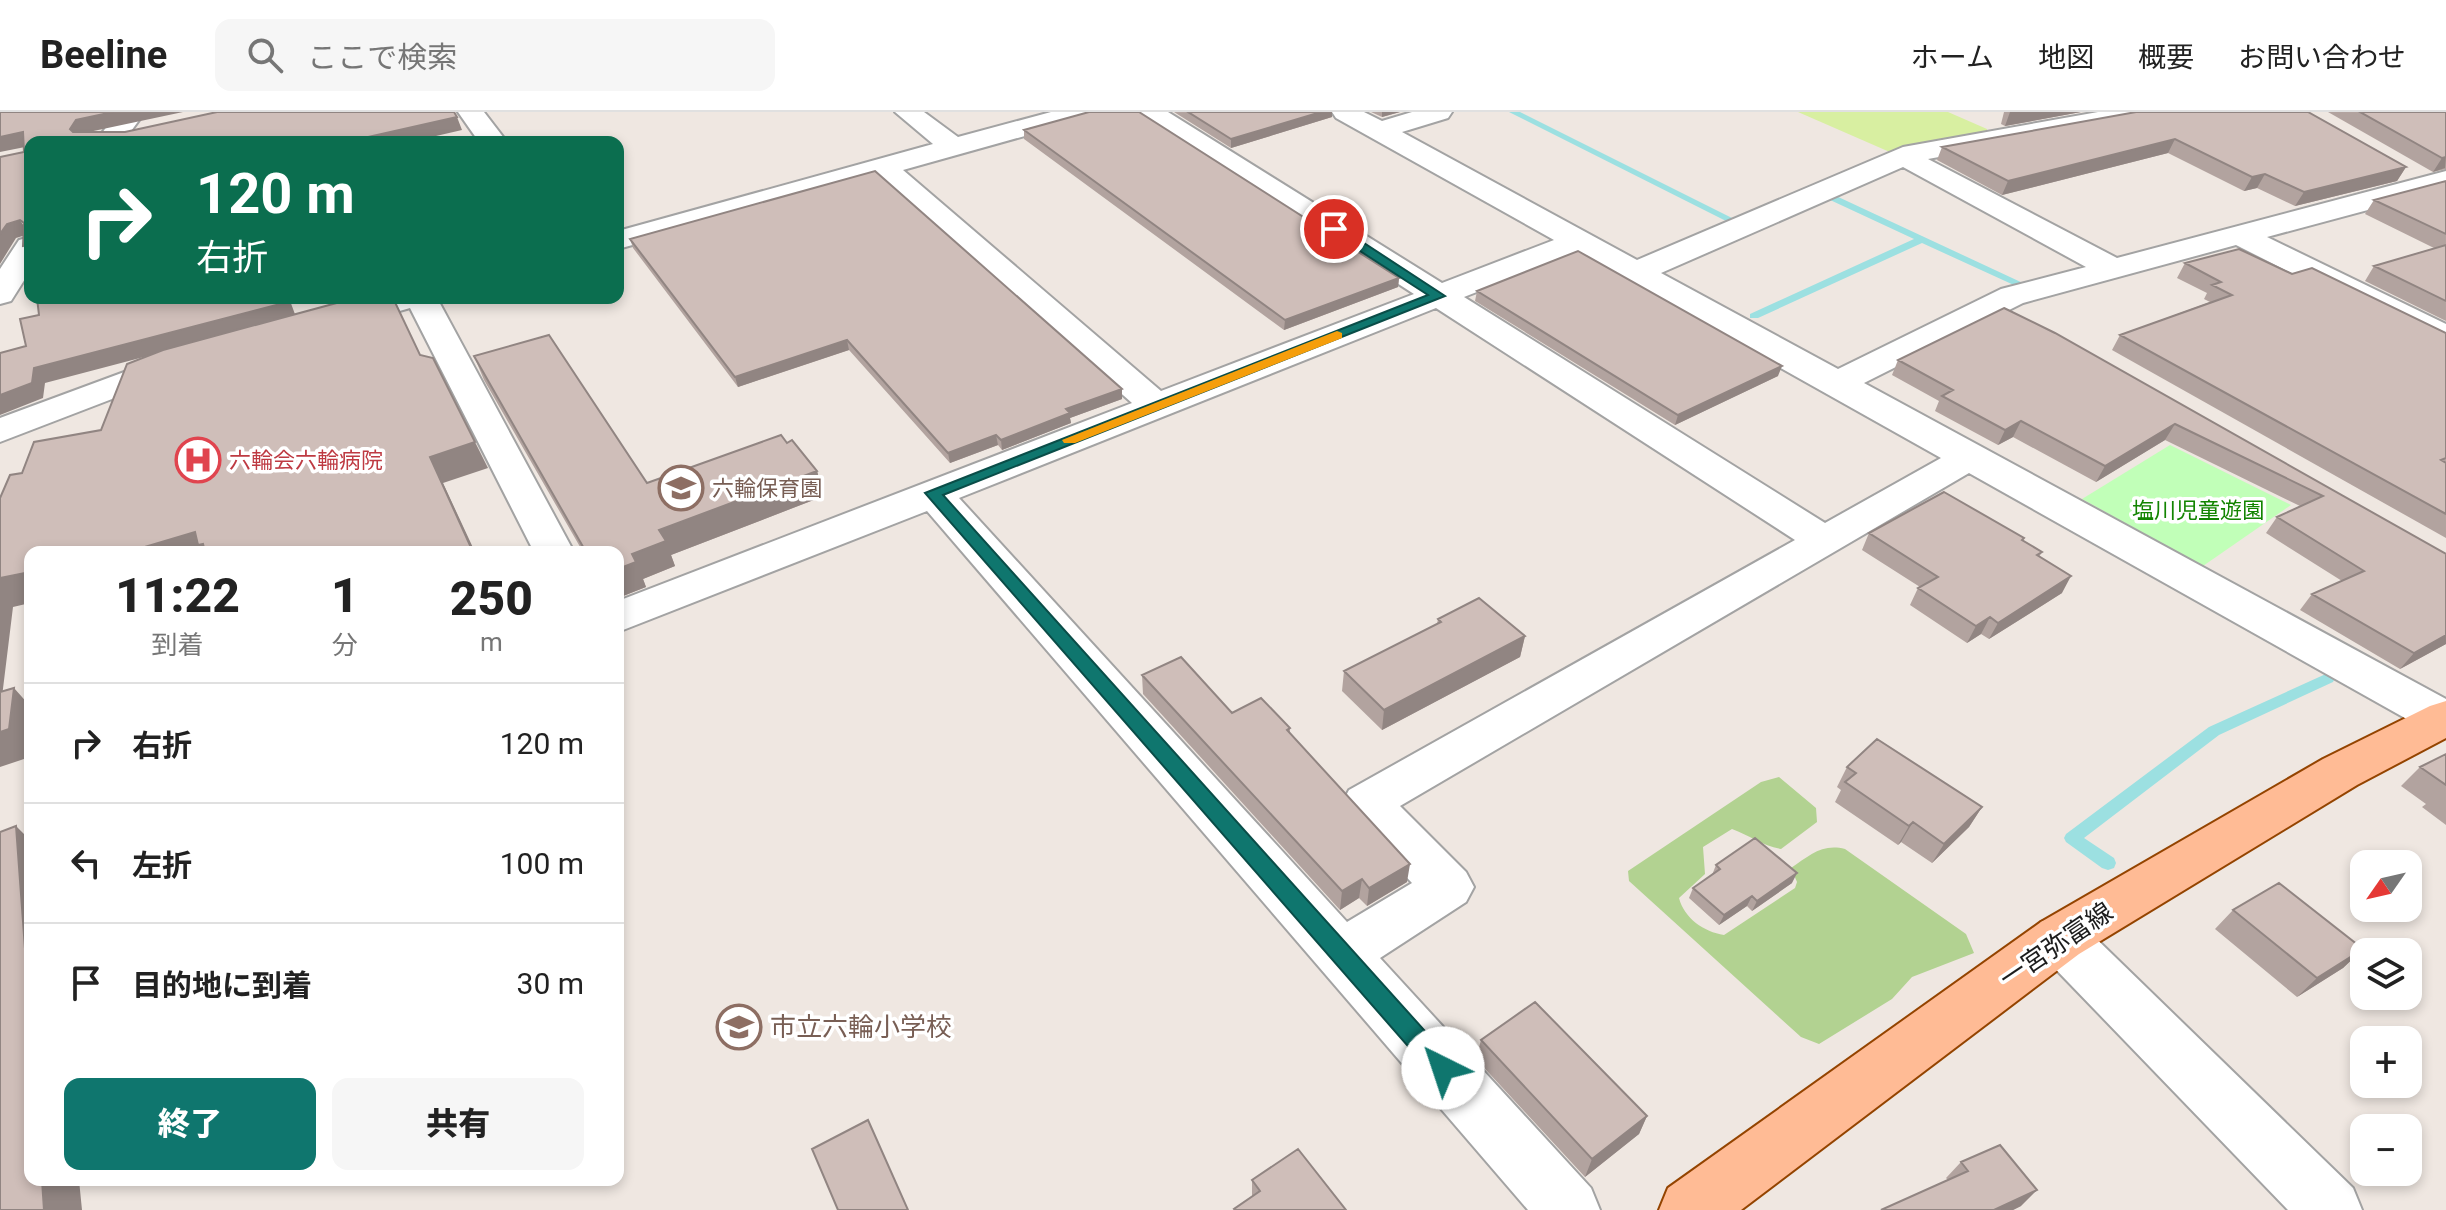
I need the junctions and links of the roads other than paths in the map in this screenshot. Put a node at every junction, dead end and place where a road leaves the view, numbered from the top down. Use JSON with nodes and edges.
{"nodes":[{"id":1,"x":132,"y":112,"type":"edge"},
{"id":2,"x":471,"y":112,"type":"edge"},
{"id":3,"x":908,"y":112,"type":"edge"},
{"id":4,"x":1080,"y":112,"type":"edge"},
{"id":5,"x":1150,"y":112,"type":"edge"},
{"id":6,"x":1345,"y":112,"type":"edge"},
{"id":7,"x":1439,"y":112,"type":"edge"},
{"id":8,"x":2142,"y":112,"type":"edge"},
{"id":9,"x":1969,"y":118,"type":"dead end"},
{"id":10,"x":158,"y":128,"type":"edge"},
{"id":11,"x":1379,"y":131,"type":"junction"},
{"id":12,"x":2008,"y":135,"type":"junction"},
{"id":13,"x":110,"y":136,"type":"edge"},
{"id":14,"x":125,"y":136,"type":"edge"},
{"id":15,"x":489,"y":136,"type":"edge"},
{"id":16,"x":953,"y":147,"type":"junction"},
{"id":17,"x":1904,"y":157,"type":"junction"},
{"id":18,"x":883,"y":167,"type":"junction"},
{"id":19,"x":2424,"y":177,"type":"edge"},
{"id":20,"x":2239,"y":235,"type":"junction"},
{"id":21,"x":624,"y":238,"type":"edge"},
{"id":22,"x":1579,"y":241,"type":"junction"},
{"id":23,"x":24,"y":256,"type":"edge"},
{"id":24,"x":2114,"y":269,"type":"junction"},
{"id":25,"x":1636,"y":272,"type":"junction"},
{"id":26,"x":0,"y":294,"type":"edge"},
{"id":27,"x":1439,"y":296,"type":"junction"},
{"id":28,"x":1999,"y":303,"type":"junction"},
{"id":29,"x":389,"y":304,"type":"edge"},
{"id":30,"x":424,"y":304,"type":"edge"},
{"id":31,"x":305,"y":327,"type":"edge"},
{"id":32,"x":2039,"y":327,"type":"edge"},
{"id":33,"x":2446,"y":338,"type":"edge"},
{"id":34,"x":200,"y":357,"type":"edge"},
{"id":35,"x":1837,"y":383,"type":"junction"},
{"id":36,"x":1157,"y":406,"type":"junction"},
{"id":37,"x":0,"y":431,"type":"edge"},
{"id":38,"x":1970,"y":457,"type":"junction"},
{"id":39,"x":933,"y":493,"type":"junction"},
{"id":40,"x":1824,"y":540,"type":"junction"},
{"id":41,"x":551,"y":546,"type":"edge"},
{"id":42,"x":624,"y":615,"type":"edge"},
{"id":43,"x":2445,"y":718,"type":"edge"},
{"id":44,"x":2060,"y":938,"type":"junction"},
{"id":45,"x":1341,"y":954,"type":"junction"},
{"id":46,"x":1569,"y":1210,"type":"edge"},
{"id":47,"x":1690,"y":1210,"type":"edge"},
{"id":48,"x":2331,"y":1210,"type":"edge"}],
"edges":[{"from":1,"to":13,"type":"street"},
{"from":2,"to":15,"type":"street"},
{"from":3,"to":16,"type":"street"},
{"from":4,"to":16,"type":"street"},
{"from":5,"to":27,"type":"street"},
{"from":6,"to":11,"type":"street"},
{"from":7,"to":11,"type":"street"},
{"from":8,"to":12,"type":"street"},
{"from":9,"to":12,"type":"street"},
{"from":10,"to":14,"type":"street"},
{"from":11,"to":22,"type":"street"},
{"from":12,"to":17,"type":"street"},
{"from":16,"to":18,"type":"street"},
{"from":17,"to":24,"type":"street"},
{"from":17,"to":25,"type":"street"},
{"from":18,"to":21,"type":"street"},
{"from":18,"to":36,"type":"street"},
{"from":19,"to":20,"type":"street"},
{"from":20,"to":24,"type":"street"},
{"from":20,"to":33,"type":"street"},
{"from":22,"to":25,"type":"street"},
{"from":22,"to":27,"type":"street"},
{"from":23,"to":26,"type":"street"},
{"from":24,"to":28,"type":"street"},
{"from":25,"to":35,"type":"street"},
{"from":27,"to":36,"type":"street"},
{"from":27,"to":40,"type":"street"},
{"from":28,"to":32,"type":"street"},
{"from":28,"to":35,"type":"street"},
{"from":29,"to":31,"type":"street"},
{"from":30,"to":41,"type":"street"},
{"from":34,"to":37,"type":"street"},
{"from":35,"to":38,"type":"street"},
{"from":36,"to":39,"type":"street"},
{"from":38,"to":40,"type":"street"},
{"from":38,"to":43,"type":"street"},
{"from":39,"to":42,"type":"street"},
{"from":39,"to":45,"type":"street"},
{"from":40,"to":45,"type":"street"},
{"from":43,"to":44,"type":"main road","name":"一宮弥富線"},
{"from":44,"to":47,"type":"main road","name":"一宮弥富線"},
{"from":44,"to":48,"type":"street"},
{"from":45,"to":46,"type":"street"}]}
